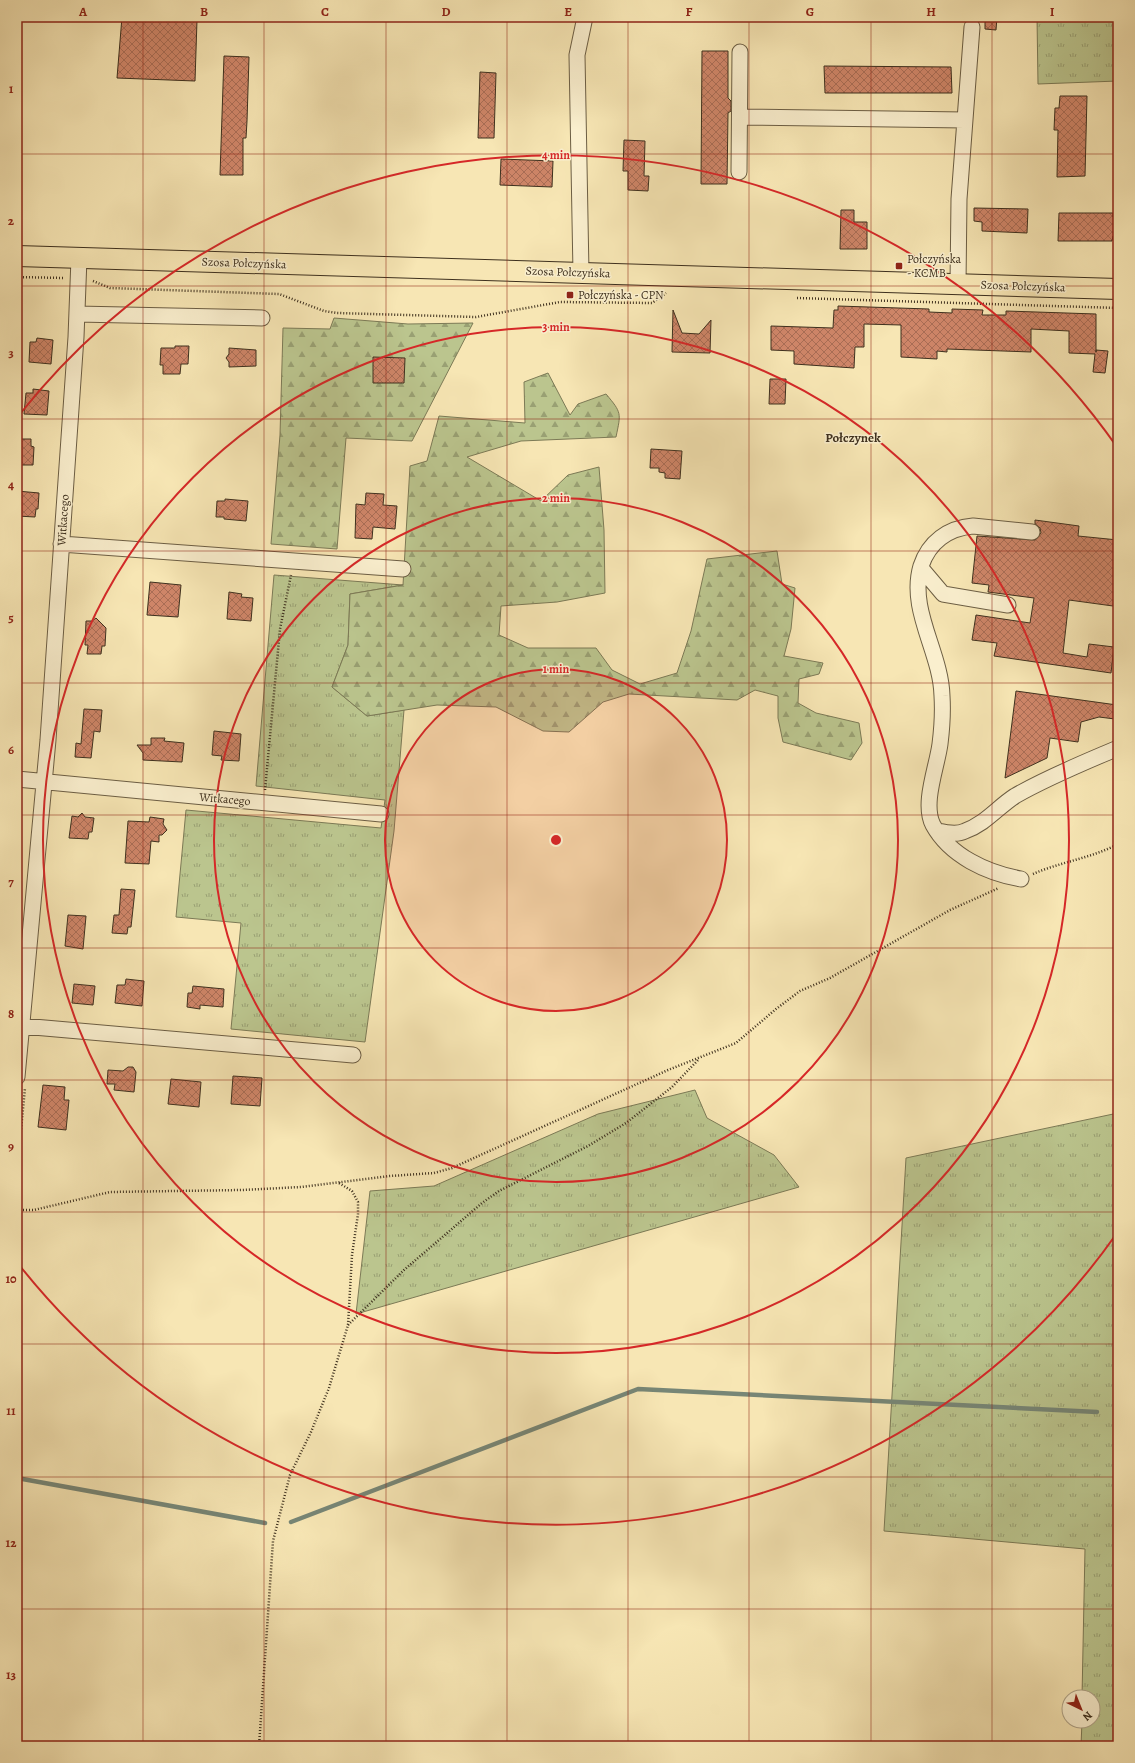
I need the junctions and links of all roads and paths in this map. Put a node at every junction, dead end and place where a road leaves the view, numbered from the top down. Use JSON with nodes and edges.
{"nodes":[{"id":1,"x":585,"y":17,"type":"edge"},
{"id":2,"x":972,"y":28,"type":"dead end"},
{"id":3,"x":740,"y":52,"type":"dead end"},
{"id":4,"x":740,"y":117,"type":"junction"},
{"id":5,"x":965,"y":120,"type":"junction"},
{"id":6,"x":739,"y":172,"type":"dead end"},
{"id":7,"x":17,"y":256,"type":"edge"},
{"id":8,"x":79,"y":258,"type":"junction"},
{"id":9,"x":581,"y":273,"type":"junction"},
{"id":10,"x":17,"y":277,"type":"edge"},
{"id":11,"x":78,"y":279,"type":"junction"},
{"id":12,"x":958,"y":284,"type":"junction"},
{"id":13,"x":1118,"y":289,"type":"edge"},
{"id":14,"x":824,"y":299,"type":"dead end"},
{"id":15,"x":652,"y":303,"type":"dead end"},
{"id":16,"x":1118,"y":308,"type":"edge"},
{"id":17,"x":77,"y":314,"type":"junction"},
{"id":18,"x":262,"y":318,"type":"dead end"},
{"id":19,"x":1032,"y":532,"type":"dead end"},
{"id":20,"x":61,"y":544,"type":"junction"},
{"id":21,"x":294,"y":561,"type":"junction"},
{"id":22,"x":921,"y":568,"type":"junction"},
{"id":23,"x":403,"y":569,"type":"dead end"},
{"id":24,"x":1008,"y":605,"type":"dead end"},
{"id":25,"x":1118,"y":748,"type":"edge"},
{"id":26,"x":17,"y":779,"type":"edge"},
{"id":27,"x":45,"y":781,"type":"junction"},
{"id":28,"x":264,"y":802,"type":"junction"},
{"id":29,"x":381,"y":814,"type":"dead end"},
{"id":30,"x":938,"y":831,"type":"junction"},
{"id":31,"x":1118,"y":844,"type":"edge"},
{"id":32,"x":1021,"y":879,"type":"junction"},
{"id":33,"x":22,"y":1026,"type":"junction"},
{"id":34,"x":354,"y":1055,"type":"dead end"},
{"id":35,"x":699,"y":1059,"type":"junction"},
{"id":36,"x":17,"y":1077,"type":"edge"},
{"id":37,"x":338,"y":1183,"type":"junction"},
{"id":38,"x":17,"y":1210,"type":"edge"},
{"id":39,"x":348,"y":1325,"type":"junction"},
{"id":40,"x":259,"y":1746,"type":"edge"}],
"edges":[{"from":1,"to":9,"type":"street"},
{"from":2,"to":5,"type":"street"},
{"from":3,"to":4,"type":"street"},
{"from":4,"to":5,"type":"street"},
{"from":4,"to":6,"type":"street"},
{"from":5,"to":12,"type":"street"},
{"from":7,"to":8,"type":"main road","name":"Szosa Połczyńska"},
{"from":8,"to":9,"type":"main road","name":"Szosa Połczyńska"},
{"from":8,"to":11,"type":"street","name":"Witkacego"},
{"from":9,"to":12,"type":"main road","name":"Szosa Połczyńska"},
{"from":10,"to":11,"type":"path"},
{"from":11,"to":15,"type":"path"},
{"from":11,"to":17,"type":"street","name":"Witkacego"},
{"from":12,"to":13,"type":"main road","name":"Szosa Połczyńska"},
{"from":14,"to":16,"type":"path"},
{"from":17,"to":18,"type":"street"},
{"from":17,"to":20,"type":"street","name":"Witkacego"},
{"from":19,"to":22,"type":"street"},
{"from":20,"to":21,"type":"street"},
{"from":20,"to":27,"type":"street","name":"Witkacego"},
{"from":21,"to":23,"type":"street"},
{"from":21,"to":28,"type":"path"},
{"from":22,"to":24,"type":"street"},
{"from":22,"to":30,"type":"street"},
{"from":25,"to":30,"type":"street"},
{"from":26,"to":27,"type":"street"},
{"from":27,"to":28,"type":"street","name":"Witkacego"},
{"from":27,"to":33,"type":"street","name":"Witkacego"},
{"from":28,"to":29,"type":"street","name":"Witkacego"},
{"from":30,"to":32,"type":"street"},
{"from":31,"to":32,"type":"path"},
{"from":32,"to":35,"type":"path"},
{"from":33,"to":34,"type":"street"},
{"from":33,"to":36,"type":"street","name":"Witkacego"},
{"from":35,"to":37,"type":"path"},
{"from":35,"to":39,"type":"path"},
{"from":37,"to":38,"type":"path"},
{"from":37,"to":39,"type":"path"},
{"from":39,"to":40,"type":"path"}]}
